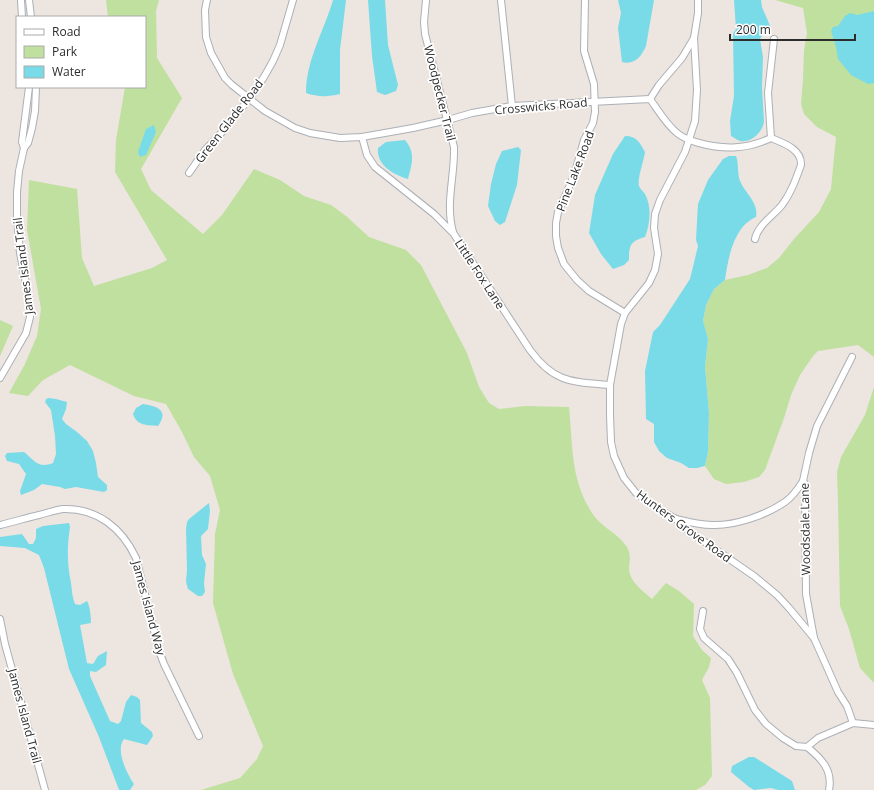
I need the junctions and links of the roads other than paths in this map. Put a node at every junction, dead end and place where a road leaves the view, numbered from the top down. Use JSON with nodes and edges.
{"nodes":[{"id":1,"x":21,"y":0,"type":"edge"},
{"id":2,"x":29,"y":0,"type":"edge"},
{"id":3,"x":207,"y":0,"type":"edge"},
{"id":4,"x":293,"y":0,"type":"edge"},
{"id":5,"x":426,"y":0,"type":"edge"},
{"id":6,"x":501,"y":0,"type":"edge"},
{"id":7,"x":585,"y":0,"type":"edge"},
{"id":8,"x":698,"y":0,"type":"edge"},
{"id":9,"x":22,"y":16,"type":"edge"},
{"id":10,"x":31,"y":16,"type":"edge"},
{"id":11,"x":694,"y":38,"type":"junction"},
{"id":12,"x":774,"y":39,"type":"dead end"},
{"id":13,"x":29,"y":88,"type":"edge"},
{"id":14,"x":36,"y":88,"type":"edge"},
{"id":15,"x":249,"y":98,"type":"junction"},
{"id":16,"x":650,"y":99,"type":"junction"},
{"id":17,"x":595,"y":101,"type":"junction"},
{"id":18,"x":512,"y":106,"type":"junction"},
{"id":19,"x":448,"y":120,"type":"junction"},
{"id":20,"x":362,"y":137,"type":"junction"},
{"id":21,"x":771,"y":138,"type":"junction"},
{"id":22,"x":690,"y":140,"type":"junction"},
{"id":23,"x":24,"y":148,"type":"junction"},
{"id":24,"x":189,"y":173,"type":"dead end"},
{"id":25,"x":454,"y":234,"type":"junction"},
{"id":26,"x":755,"y":239,"type":"dead end"},
{"id":27,"x":625,"y":313,"type":"junction"},
{"id":28,"x":852,"y":358,"type":"dead end"},
{"id":29,"x":0,"y":378,"type":"edge"},
{"id":30,"x":610,"y":385,"type":"junction"},
{"id":31,"x":803,"y":481,"type":"junction"},
{"id":32,"x":676,"y":519,"type":"junction"},
{"id":33,"x":0,"y":525,"type":"edge"},
{"id":34,"x":703,"y":611,"type":"dead end"},
{"id":35,"x":0,"y":619,"type":"edge"},
{"id":36,"x":814,"y":638,"type":"junction"},
{"id":37,"x":853,"y":723,"type":"junction"},
{"id":38,"x":874,"y":725,"type":"edge"},
{"id":39,"x":198,"y":736,"type":"dead end"},
{"id":40,"x":807,"y":747,"type":"junction"},
{"id":41,"x":45,"y":790,"type":"edge"},
{"id":42,"x":829,"y":790,"type":"edge"}],
"edges":[{"from":1,"to":9,"type":"street"},
{"from":2,"to":10,"type":"street"},
{"from":3,"to":15,"type":"street","name":"Crosswicks Road"},
{"from":4,"to":15,"type":"street","name":"Green Glade Road"},
{"from":5,"to":19,"type":"street","name":"Woodpecker Trail"},
{"from":6,"to":18,"type":"street"},
{"from":7,"to":17,"type":"street","name":"Pine Lake Road"},
{"from":8,"to":11,"type":"street","name":"Hunters Grove Road"},
{"from":11,"to":16,"type":"street"},
{"from":11,"to":22,"type":"street","name":"Hunters Grove Road"},
{"from":12,"to":21,"type":"street"},
{"from":13,"to":23,"type":"street","name":"James Island Trail"},
{"from":14,"to":23,"type":"street","name":"James Island Trail"},
{"from":15,"to":20,"type":"street","name":"Crosswicks Road"},
{"from":15,"to":24,"type":"street","name":"Green Glade Road"},
{"from":16,"to":17,"type":"street","name":"Crosswicks Road"},
{"from":16,"to":22,"type":"street"},
{"from":17,"to":18,"type":"street","name":"Crosswicks Road"},
{"from":17,"to":27,"type":"street","name":"Pine Lake Road"},
{"from":18,"to":19,"type":"street","name":"Crosswicks Road"},
{"from":19,"to":20,"type":"street","name":"Crosswicks Road"},
{"from":19,"to":25,"type":"street","name":"Woodpecker Trail"},
{"from":20,"to":25,"type":"street","name":"Little Fox Lane"},
{"from":21,"to":22,"type":"street"},
{"from":21,"to":26,"type":"street"},
{"from":22,"to":27,"type":"street","name":"Hunters Grove Road"},
{"from":23,"to":29,"type":"street","name":"James Island Trail"},
{"from":25,"to":30,"type":"street","name":"Little Fox Lane"},
{"from":27,"to":30,"type":"street","name":"Hunters Grove Road"},
{"from":28,"to":31,"type":"street","name":"Woodsdale Lane"},
{"from":30,"to":32,"type":"street","name":"Hunters Grove Road"},
{"from":31,"to":32,"type":"street"},
{"from":31,"to":36,"type":"street","name":"Woodsdale Lane"},
{"from":32,"to":36,"type":"street","name":"Hunters Grove Road"},
{"from":33,"to":39,"type":"street","name":"James Island Way"},
{"from":34,"to":40,"type":"street"},
{"from":35,"to":41,"type":"street","name":"James Island Trail"},
{"from":36,"to":37,"type":"street","name":"Hunters Grove Road"},
{"from":37,"to":38,"type":"street"},
{"from":37,"to":40,"type":"street"},
{"from":40,"to":42,"type":"street"}]}
